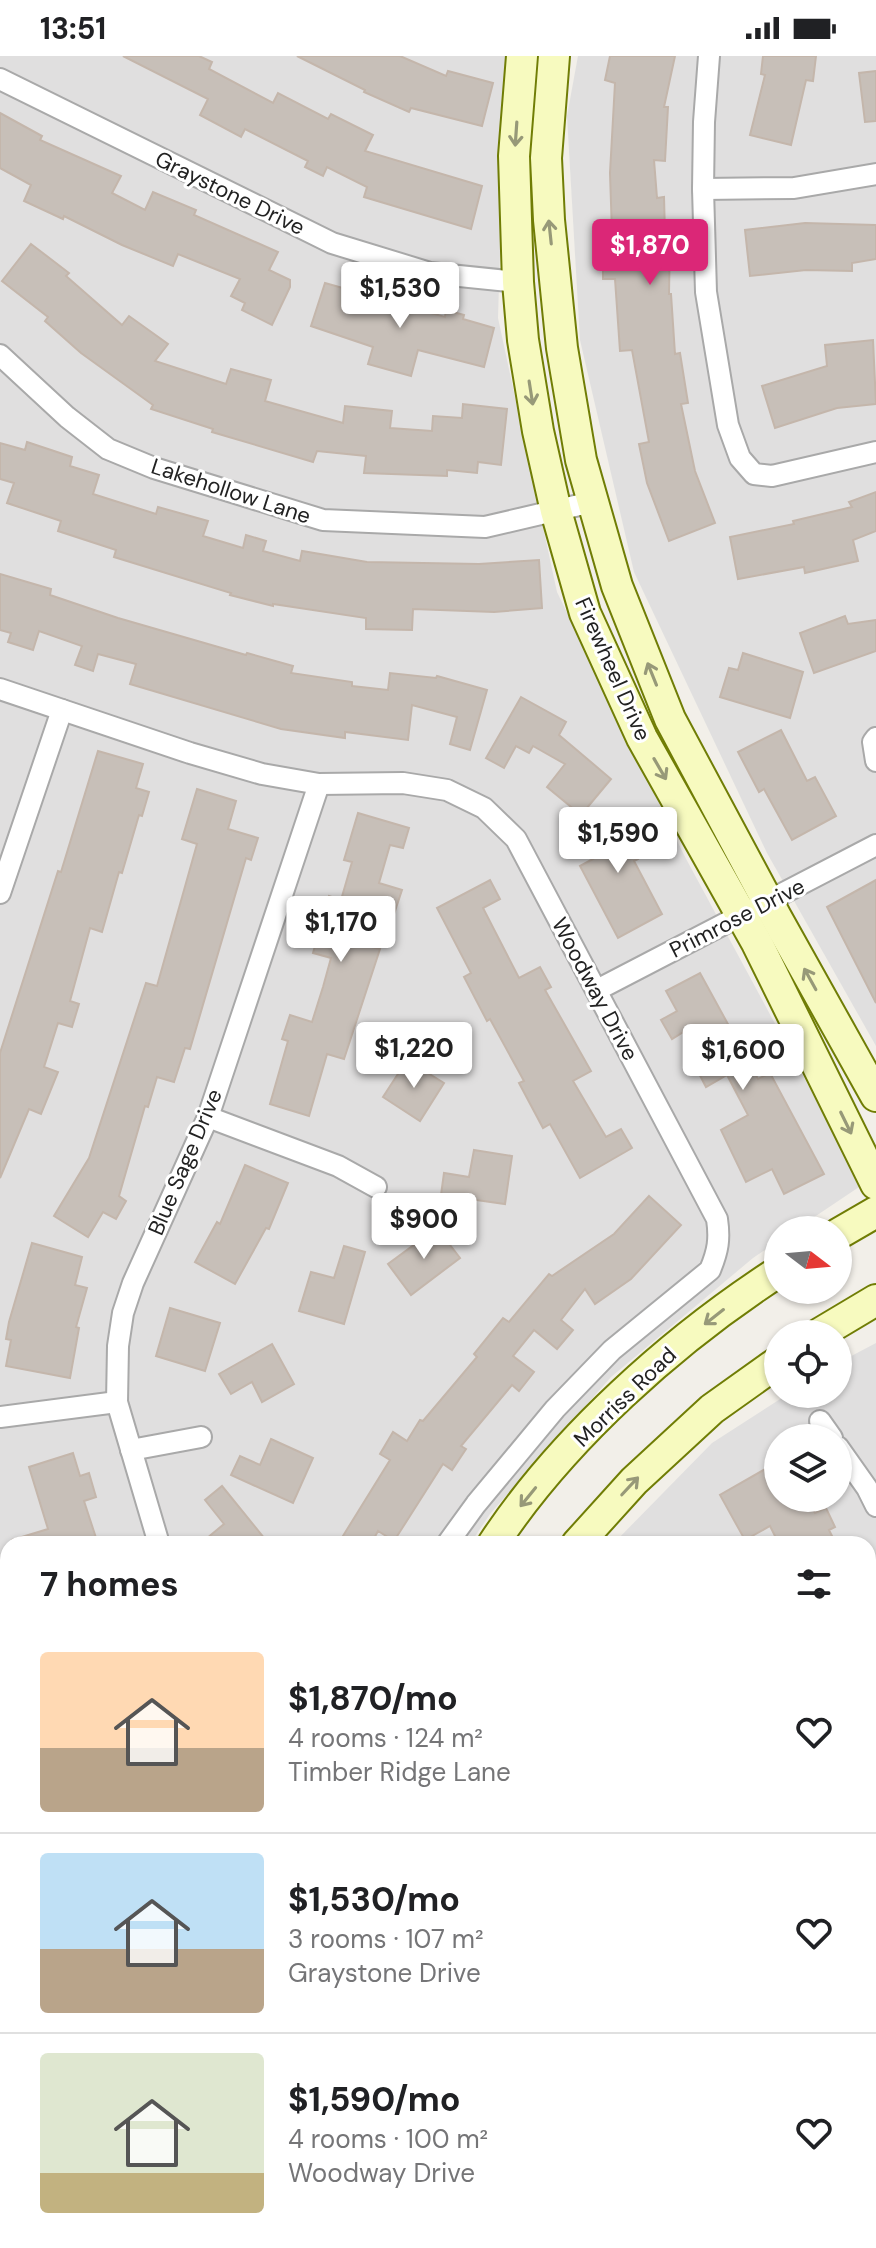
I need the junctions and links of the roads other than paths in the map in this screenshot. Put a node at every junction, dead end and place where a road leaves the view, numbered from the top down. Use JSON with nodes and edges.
{"nodes":[{"id":1,"x":522,"y":56,"type":"edge"},
{"id":2,"x":554,"y":56,"type":"edge"},
{"id":3,"x":709,"y":56,"type":"edge"},
{"id":4,"x":0,"y":79,"type":"edge"},
{"id":5,"x":876,"y":174,"type":"edge"},
{"id":6,"x":703,"y":189,"type":"junction"},
{"id":7,"x":518,"y":282,"type":"junction"},
{"id":8,"x":0,"y":355,"type":"edge"},
{"id":9,"x":876,"y":452,"type":"edge"},
{"id":10,"x":592,"y":502,"type":"junction"},
{"id":11,"x":556,"y":511,"type":"junction"},
{"id":12,"x":0,"y":689,"type":"edge"},
{"id":13,"x":62,"y":710,"type":"junction"},
{"id":14,"x":876,"y":738,"type":"edge"},
{"id":15,"x":876,"y":761,"type":"edge"},
{"id":16,"x":319,"y":784,"type":"junction"},
{"id":17,"x":876,"y":845,"type":"edge"},
{"id":18,"x":0,"y":893,"type":"edge"},
{"id":19,"x":755,"y":910,"type":"junction"},
{"id":20,"x":597,"y":990,"type":"junction"},
{"id":21,"x":876,"y":1096,"type":"edge"},
{"id":22,"x":208,"y":1117,"type":"junction"},
{"id":23,"x":876,"y":1184,"type":"edge"},
{"id":24,"x":376,"y":1187,"type":"dead end"},
{"id":25,"x":876,"y":1212,"type":"edge"},
{"id":26,"x":852,"y":1226,"type":"edge"},
{"id":27,"x":764,"y":1281,"type":"edge"},
{"id":28,"x":876,"y":1300,"type":"edge"},
{"id":29,"x":842,"y":1320,"type":"edge"},
{"id":30,"x":764,"y":1372,"type":"edge"},
{"id":31,"x":117,"y":1402,"type":"junction"},
{"id":32,"x":0,"y":1417,"type":"edge"},
{"id":33,"x":201,"y":1437,"type":"dead end"},
{"id":34,"x":131,"y":1450,"type":"junction"},
{"id":35,"x":852,"y":1467,"type":"edge"},
{"id":36,"x":876,"y":1506,"type":"edge"},
{"id":37,"x":157,"y":1536,"type":"edge"},
{"id":38,"x":453,"y":1536,"type":"edge"},
{"id":39,"x":499,"y":1536,"type":"edge"},
{"id":40,"x":584,"y":1536,"type":"edge"}],
"edges":[{"from":1,"to":7,"type":"street","name":"Firewheel Drive","one_way":true},
{"from":10,"to":2,"type":"street","name":"Firewheel Drive","one_way":true},
{"from":3,"to":6,"type":"street"},
{"from":4,"to":7,"type":"street","name":"Graystone Drive"},
{"from":5,"to":6,"type":"street"},
{"from":6,"to":9,"type":"street"},
{"from":7,"to":11,"type":"street","name":"Firewheel Drive","one_way":true},
{"from":8,"to":11,"type":"street","name":"Lakehollow Lane"},
{"from":10,"to":11,"type":"street","name":"Lakehollow Lane"},
{"from":19,"to":10,"type":"street","name":"Firewheel Drive","one_way":true},
{"from":11,"to":19,"type":"street","name":"Firewheel Drive","one_way":true},
{"from":12,"to":13,"type":"street","name":"Woodway Drive"},
{"from":13,"to":16,"type":"street","name":"Woodway Drive"},
{"from":13,"to":18,"type":"street"},
{"from":14,"to":15,"type":"street"},
{"from":16,"to":20,"type":"street","name":"Woodway Drive"},
{"from":16,"to":22,"type":"street","name":"Blue Sage Drive"},
{"from":17,"to":19,"type":"street","name":"Primrose Drive"},
{"from":19,"to":20,"type":"street","name":"Primrose Drive"},
{"from":21,"to":19,"type":"street","name":"Firewheel Drive","one_way":true},
{"from":19,"to":23,"type":"street","name":"Firewheel Drive","one_way":true},
{"from":20,"to":38,"type":"street","name":"Woodway Drive"},
{"from":22,"to":24,"type":"street"},
{"from":22,"to":31,"type":"street","name":"Blue Sage Drive"},
{"from":25,"to":26,"type":"street"},
{"from":27,"to":39,"type":"street","name":"Morriss Road","one_way":true},
{"from":28,"to":29,"type":"street"},
{"from":40,"to":30,"type":"street","one_way":true},
{"from":31,"to":32,"type":"street"},
{"from":31,"to":34,"type":"street","name":"Blue Sage Drive"},
{"from":33,"to":34,"type":"street"},
{"from":34,"to":37,"type":"street","name":"Blue Sage Drive"},
{"from":35,"to":36,"type":"street"}]}
